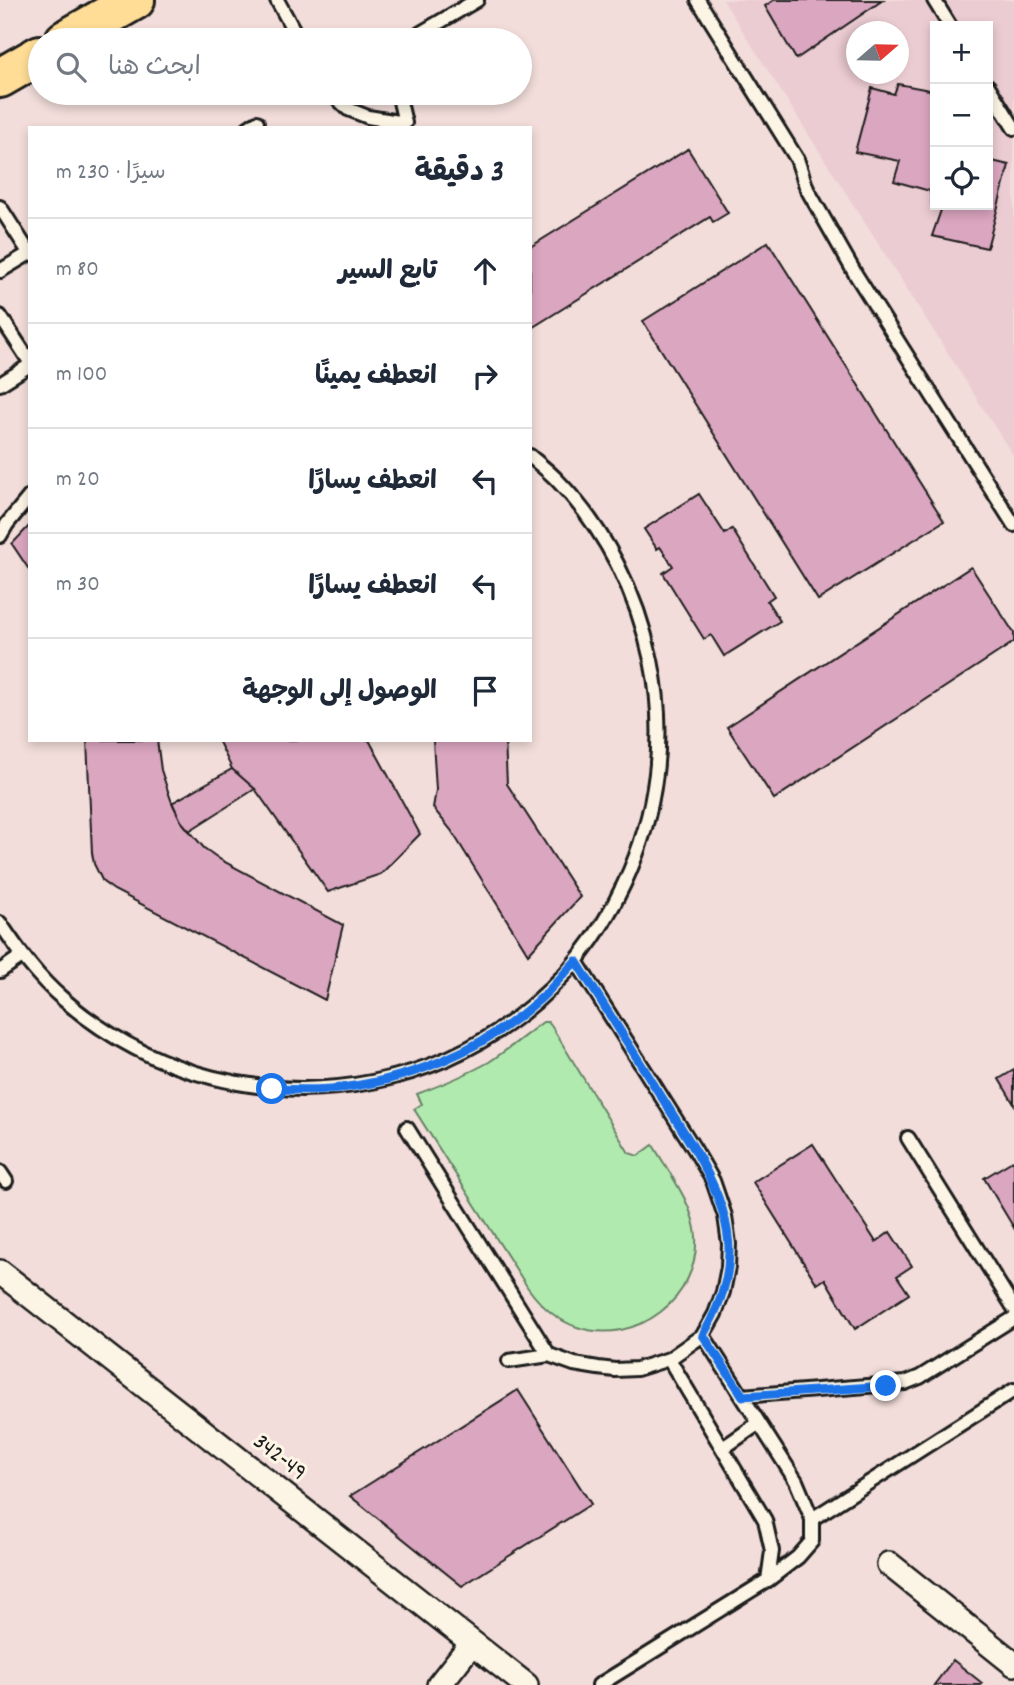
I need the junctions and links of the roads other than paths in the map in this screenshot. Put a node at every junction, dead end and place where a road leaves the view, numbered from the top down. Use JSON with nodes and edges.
{"nodes":[{"id":1,"x":135,"y":0,"type":"edge"},
{"id":2,"x":277,"y":0,"type":"edge"},
{"id":3,"x":477,"y":0,"type":"edge"},
{"id":4,"x":698,"y":0,"type":"edge"},
{"id":5,"x":934,"y":0,"type":"edge"},
{"id":6,"x":947,"y":21,"type":"edge"},
{"id":7,"x":86,"y":28,"type":"edge"},
{"id":8,"x":292,"y":28,"type":"edge"},
{"id":9,"x":429,"y":28,"type":"edge"},
{"id":10,"x":28,"y":62,"type":"edge"},
{"id":11,"x":0,"y":78,"type":"edge"},
{"id":12,"x":993,"y":94,"type":"edge"},
{"id":13,"x":344,"y":105,"type":"edge"},
{"id":14,"x":401,"y":105,"type":"edge"},
{"id":15,"x":1014,"y":128,"type":"edge"},
{"id":16,"x":0,"y":207,"type":"edge"},
{"id":17,"x":28,"y":250,"type":"edge"},
{"id":18,"x":28,"y":254,"type":"edge"},
{"id":19,"x":0,"y":271,"type":"edge"},
{"id":20,"x":0,"y":316,"type":"edge"},
{"id":21,"x":28,"y":360,"type":"edge"},
{"id":22,"x":28,"y":364,"type":"edge"},
{"id":23,"x":0,"y":384,"type":"edge"},
{"id":24,"x":532,"y":458,"type":"edge"},
{"id":25,"x":28,"y":498,"type":"edge"},
{"id":26,"x":1014,"y":525,"type":"edge"},
{"id":27,"x":0,"y":536,"type":"edge"},
{"id":28,"x":0,"y":923,"type":"edge"},
{"id":29,"x":23,"y":956,"type":"junction"},
{"id":30,"x":576,"y":961,"type":"junction"},
{"id":31,"x":0,"y":971,"type":"edge"},
{"id":32,"x":407,"y":1128,"type":"dead end"},
{"id":33,"x":908,"y":1138,"type":"dead end"},
{"id":34,"x":0,"y":1272,"type":"edge"},
{"id":35,"x":1014,"y":1308,"type":"edge"},
{"id":36,"x":1014,"y":1318,"type":"edge"},
{"id":37,"x":703,"y":1335,"type":"junction"},
{"id":38,"x":549,"y":1356,"type":"junction"},
{"id":39,"x":669,"y":1359,"type":"junction"},
{"id":40,"x":509,"y":1362,"type":"dead end"},
{"id":41,"x":1014,"y":1390,"type":"edge"},
{"id":42,"x":743,"y":1396,"type":"junction"},
{"id":43,"x":759,"y":1423,"type":"junction"},
{"id":44,"x":723,"y":1448,"type":"junction"},
{"id":45,"x":812,"y":1519,"type":"junction"},
{"id":46,"x":889,"y":1564,"type":"dead end"},
{"id":47,"x":768,"y":1580,"type":"junction"},
{"id":48,"x":472,"y":1643,"type":"junction"},
{"id":49,"x":1014,"y":1664,"type":"edge"},
{"id":50,"x":439,"y":1685,"type":"edge"},
{"id":51,"x":526,"y":1685,"type":"edge"},
{"id":52,"x":599,"y":1685,"type":"edge"}],
"edges":[{"from":1,"to":7,"type":"highway"},
{"from":2,"to":8,"type":"lane"},
{"from":3,"to":9,"type":"lane"},
{"from":4,"to":26,"type":"lane"},
{"from":5,"to":6,"type":"lane"},
{"from":10,"to":11,"type":"highway"},
{"from":12,"to":15,"type":"lane"},
{"from":13,"to":14,"type":"lane"},
{"from":16,"to":17,"type":"lane"},
{"from":18,"to":19,"type":"lane"},
{"from":20,"to":21,"type":"lane"},
{"from":22,"to":23,"type":"lane"},
{"from":24,"to":30,"type":"lane"},
{"from":25,"to":27,"type":"lane"},
{"from":28,"to":29,"type":"lane"},
{"from":29,"to":30,"type":"lane"},
{"from":29,"to":31,"type":"lane"},
{"from":30,"to":37,"type":"lane"},
{"from":32,"to":38,"type":"lane"},
{"from":33,"to":35,"type":"lane"},
{"from":34,"to":48,"type":"street","name":"342-49"},
{"from":36,"to":42,"type":"lane"},
{"from":37,"to":39,"type":"lane"},
{"from":37,"to":42,"type":"lane"},
{"from":38,"to":39,"type":"lane"},
{"from":38,"to":40,"type":"lane"},
{"from":39,"to":44,"type":"lane"},
{"from":41,"to":45,"type":"lane"},
{"from":42,"to":43,"type":"lane"},
{"from":43,"to":44,"type":"lane"},
{"from":43,"to":45,"type":"lane"},
{"from":44,"to":47,"type":"lane"},
{"from":45,"to":47,"type":"lane"},
{"from":46,"to":49,"type":"street"},
{"from":47,"to":52,"type":"lane"},
{"from":48,"to":50,"type":"street"},
{"from":48,"to":51,"type":"street","name":"342-49"}]}
